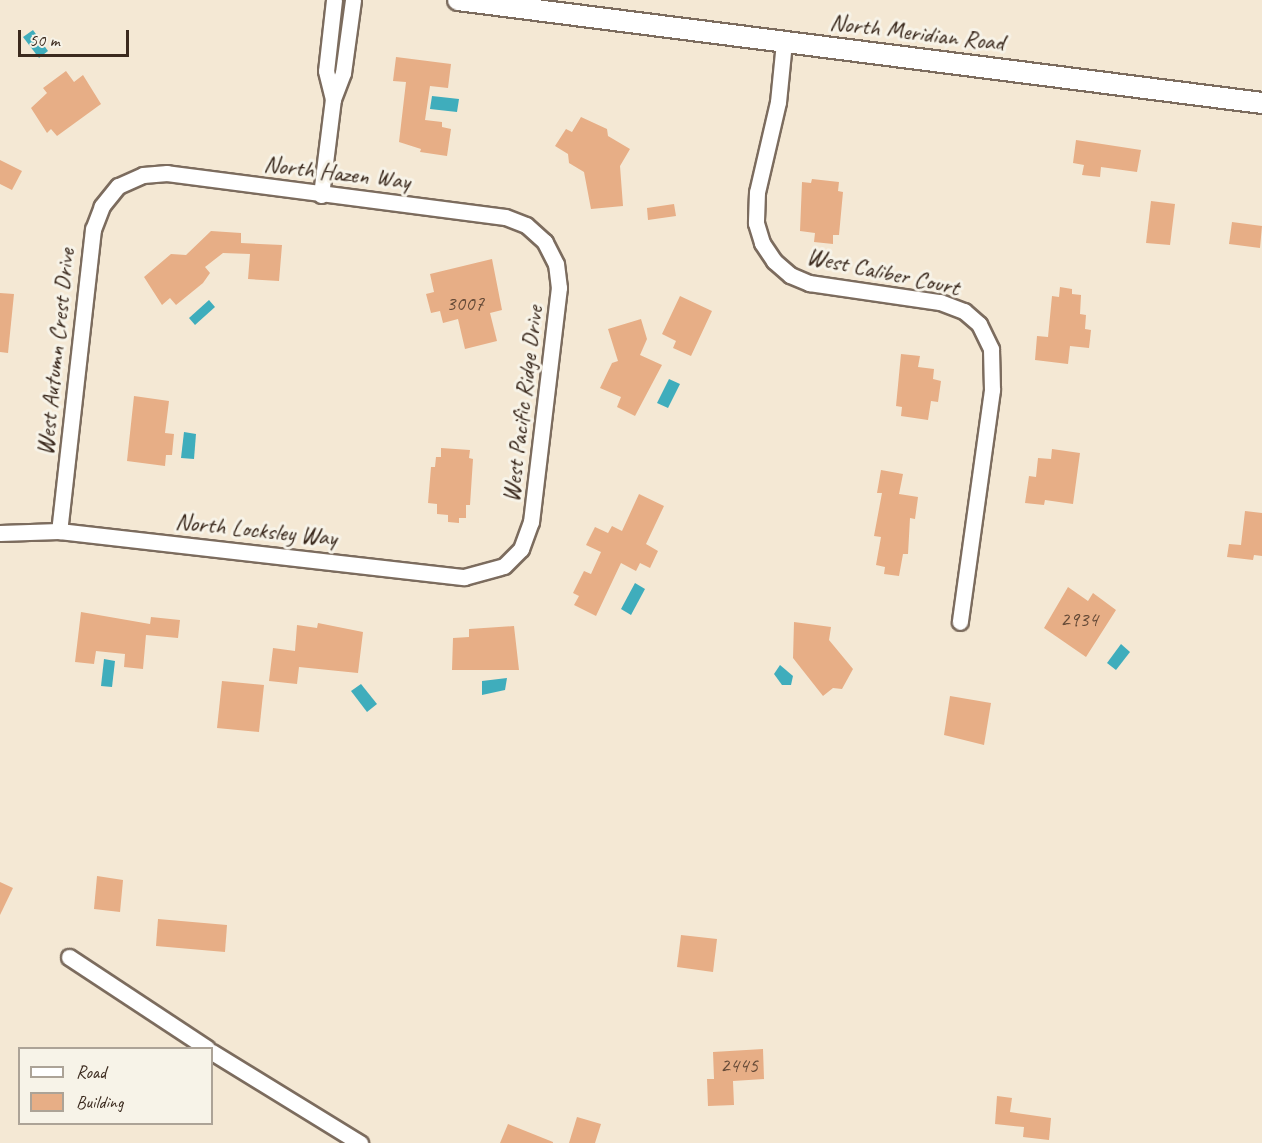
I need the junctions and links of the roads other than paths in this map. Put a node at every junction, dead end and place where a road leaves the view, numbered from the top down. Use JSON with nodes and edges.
{"nodes":[{"id":1,"x":334,"y":0,"type":"edge"},
{"id":2,"x":353,"y":0,"type":"edge"},
{"id":3,"x":458,"y":0,"type":"edge"},
{"id":4,"x":784,"y":42,"type":"junction"},
{"id":5,"x":333,"y":99,"type":"junction"},
{"id":6,"x":1262,"y":103,"type":"edge"},
{"id":7,"x":118,"y":186,"type":"joint"},
{"id":8,"x":321,"y":195,"type":"junction"},
{"id":9,"x":545,"y":242,"type":"joint"},
{"id":10,"x":59,"y":531,"type":"junction"},
{"id":11,"x":0,"y":533,"type":"edge"},
{"id":12,"x":504,"y":566,"type":"joint"},
{"id":13,"x":960,"y":622,"type":"dead end"},
{"id":14,"x":69,"y":957,"type":"dead end"},
{"id":15,"x":205,"y":1047,"type":"edge"},
{"id":16,"x":213,"y":1053,"type":"edge"},
{"id":17,"x":360,"y":1143,"type":"edge"}],
"edges":[{"from":1,"to":5,"type":"street"},
{"from":2,"to":5,"type":"street"},
{"from":3,"to":4,"type":"street","name":"North Meridian Road"},
{"from":4,"to":6,"type":"street","name":"North Meridian Road"},
{"from":4,"to":13,"type":"street","name":"West Caliber Court"},
{"from":5,"to":8,"type":"street"},
{"from":7,"to":8,"type":"street","name":"North Hazen Way"},
{"from":7,"to":10,"type":"street","name":"West Autumn Crest Drive"},
{"from":8,"to":9,"type":"street","name":"North Hazen Way"},
{"from":9,"to":12,"type":"street","name":"West Pacific Ridge Drive"},
{"from":10,"to":11,"type":"street","name":"North Locksley Way"},
{"from":10,"to":12,"type":"street","name":"North Locksley Way"},
{"from":14,"to":15,"type":"street"},
{"from":16,"to":17,"type":"street"}]}
